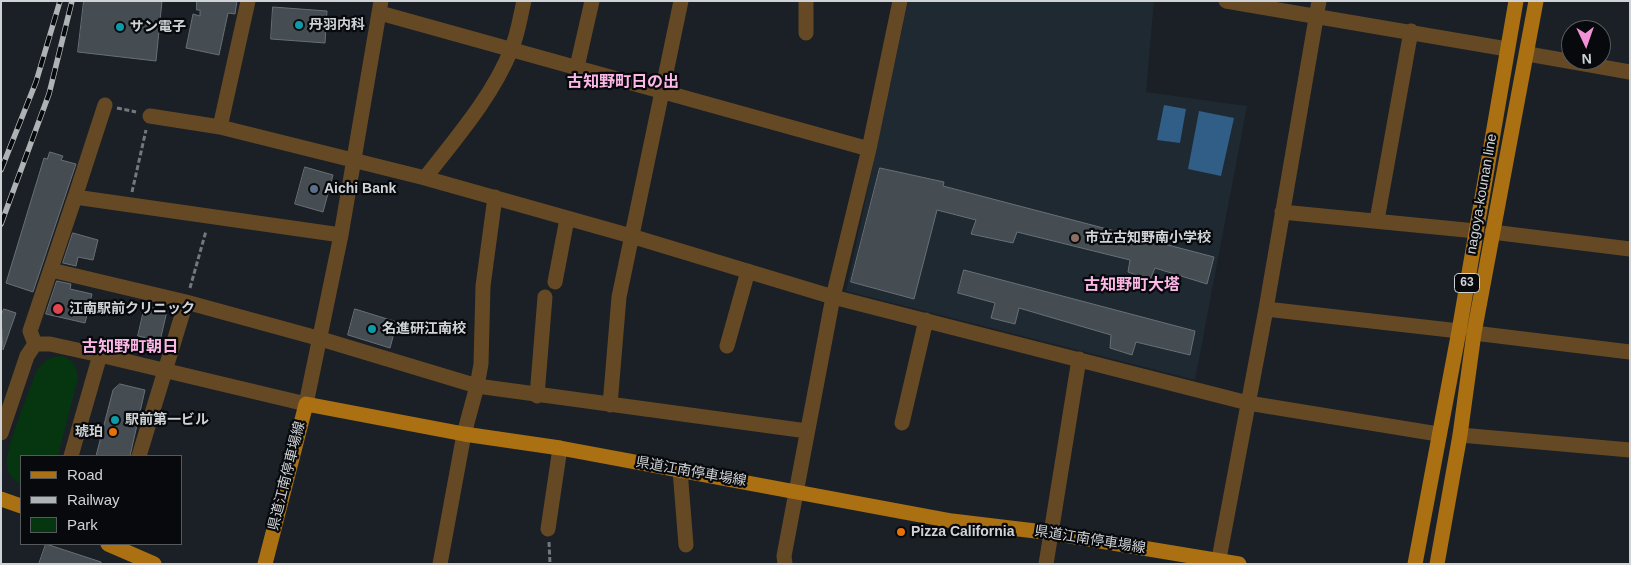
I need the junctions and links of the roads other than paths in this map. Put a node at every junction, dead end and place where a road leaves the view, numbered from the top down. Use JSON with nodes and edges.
{"nodes":[{"id":1,"x":248,"y":1,"type":"edge"},
{"id":2,"x":524,"y":1,"type":"edge"},
{"id":3,"x":592,"y":1,"type":"edge"},
{"id":4,"x":680,"y":1,"type":"edge"},
{"id":5,"x":806,"y":1,"type":"edge"},
{"id":6,"x":900,"y":1,"type":"edge"},
{"id":7,"x":1226,"y":1,"type":"edge"},
{"id":8,"x":1516,"y":1,"type":"edge"},
{"id":9,"x":1536,"y":1,"type":"edge"},
{"id":10,"x":380,"y":7,"type":"edge"},
{"id":11,"x":1317,"y":9,"type":"edge"},
{"id":12,"x":1412,"y":31,"type":"junction"},
{"id":13,"x":806,"y":33,"type":"dead end"},
{"id":14,"x":512,"y":49,"type":"junction"},
{"id":15,"x":1507,"y":49,"type":"junction"},
{"id":16,"x":1528,"y":54,"type":"junction"},
{"id":17,"x":578,"y":67,"type":"junction"},
{"id":18,"x":1630,"y":72,"type":"edge"},
{"id":19,"x":663,"y":91,"type":"junction"},
{"id":20,"x":105,"y":105,"type":"road end"},
{"id":21,"x":150,"y":116,"type":"road end"},
{"id":22,"x":220,"y":128,"type":"junction"},
{"id":23,"x":869,"y":149,"type":"junction"},
{"id":24,"x":354,"y":159,"type":"junction"},
{"id":25,"x":426,"y":178,"type":"junction"},
{"id":26,"x":75,"y":197,"type":"junction"},
{"id":27,"x":495,"y":198,"type":"junction"},
{"id":28,"x":1282,"y":212,"type":"junction"},
{"id":29,"x":567,"y":219,"type":"junction"},
{"id":30,"x":1376,"y":220,"type":"junction"},
{"id":31,"x":1476,"y":231,"type":"junction"},
{"id":32,"x":1492,"y":232,"type":"junction"},
{"id":33,"x":341,"y":235,"type":"junction"},
{"id":34,"x":630,"y":236,"type":"junction"},
{"id":35,"x":1630,"y":249,"type":"edge"},
{"id":36,"x":51,"y":270,"type":"junction"},
{"id":37,"x":748,"y":271,"type":"junction"},
{"id":38,"x":555,"y":282,"type":"dead end"},
{"id":39,"x":545,"y":297,"type":"dead end"},
{"id":40,"x":833,"y":297,"type":"junction"},
{"id":41,"x":186,"y":302,"type":"junction"},
{"id":42,"x":1266,"y":309,"type":"junction"},
{"id":43,"x":926,"y":320,"type":"junction"},
{"id":44,"x":1466,"y":332,"type":"junction"},
{"id":45,"x":321,"y":339,"type":"junction"},
{"id":46,"x":36,"y":344,"type":"junction"},
{"id":47,"x":727,"y":346,"type":"dead end"},
{"id":48,"x":1630,"y":352,"type":"edge"},
{"id":49,"x":100,"y":355,"type":"junction"},
{"id":50,"x":1079,"y":359,"type":"junction"},
{"id":51,"x":164,"y":370,"type":"junction"},
{"id":52,"x":477,"y":386,"type":"junction"},
{"id":53,"x":537,"y":396,"type":"junction"},
{"id":54,"x":1248,"y":403,"type":"junction"},
{"id":55,"x":306,"y":404,"type":"junction"},
{"id":56,"x":610,"y":405,"type":"junction"},
{"id":57,"x":902,"y":423,"type":"dead end"},
{"id":58,"x":807,"y":431,"type":"junction"},
{"id":59,"x":1,"y":433,"type":"edge"},
{"id":60,"x":464,"y":434,"type":"junction"},
{"id":61,"x":1438,"y":434,"type":"junction"},
{"id":62,"x":1460,"y":435,"type":"junction"},
{"id":63,"x":560,"y":448,"type":"junction"},
{"id":64,"x":1630,"y":450,"type":"edge"},
{"id":65,"x":71,"y":455,"type":"edge"},
{"id":66,"x":139,"y":455,"type":"edge"},
{"id":67,"x":680,"y":470,"type":"junction"},
{"id":68,"x":795,"y":491,"type":"junction"},
{"id":69,"x":2,"y":501,"type":"edge"},
{"id":70,"x":20,"y":506,"type":"edge"},
{"id":71,"x":548,"y":529,"type":"road end"},
{"id":72,"x":1052,"y":533,"type":"junction"},
{"id":73,"x":686,"y":545,"type":"dead end"},
{"id":74,"x":118,"y":550,"type":"edge"},
{"id":75,"x":1218,"y":562,"type":"edge"},
{"id":76,"x":154,"y":564,"type":"edge"},
{"id":77,"x":265,"y":564,"type":"edge"},
{"id":78,"x":440,"y":564,"type":"edge"},
{"id":79,"x":784,"y":564,"type":"edge"},
{"id":80,"x":1046,"y":564,"type":"edge"},
{"id":81,"x":1239,"y":564,"type":"edge"},
{"id":82,"x":1415,"y":564,"type":"edge"},
{"id":83,"x":1436,"y":564,"type":"edge"}],
"edges":[{"from":1,"to":22,"type":"street"},
{"from":2,"to":14,"type":"street"},
{"from":3,"to":17,"type":"street"},
{"from":4,"to":19,"type":"street"},
{"from":5,"to":13,"type":"street"},
{"from":6,"to":23,"type":"street"},
{"from":7,"to":11,"type":"street"},
{"from":8,"to":15,"type":"main road","name":"nagoya-kounan line","number":"63"},
{"from":9,"to":16,"type":"main road","name":"nagoya-kounan line","number":"63"},
{"from":10,"to":14,"type":"street"},
{"from":10,"to":24,"type":"street"},
{"from":11,"to":12,"type":"street"},
{"from":11,"to":28,"type":"street"},
{"from":12,"to":15,"type":"street"},
{"from":12,"to":30,"type":"street"},
{"from":14,"to":17,"type":"street"},
{"from":14,"to":25,"type":"street"},
{"from":15,"to":31,"type":"main road","name":"nagoya-kounan line","number":"63"},
{"from":16,"to":18,"type":"street"},
{"from":16,"to":32,"type":"main road","name":"nagoya-kounan line","number":"63"},
{"from":17,"to":19,"type":"street"},
{"from":19,"to":23,"type":"street"},
{"from":19,"to":34,"type":"street"},
{"from":20,"to":26,"type":"street"},
{"from":21,"to":22,"type":"street"},
{"from":22,"to":24,"type":"street"},
{"from":23,"to":40,"type":"street"},
{"from":24,"to":25,"type":"street"},
{"from":24,"to":33,"type":"street"},
{"from":25,"to":27,"type":"street"},
{"from":26,"to":33,"type":"street"},
{"from":26,"to":36,"type":"street"},
{"from":27,"to":29,"type":"street"},
{"from":27,"to":52,"type":"street"},
{"from":28,"to":30,"type":"street"},
{"from":28,"to":42,"type":"street"},
{"from":29,"to":34,"type":"street"},
{"from":29,"to":38,"type":"street"},
{"from":30,"to":31,"type":"street"},
{"from":31,"to":44,"type":"main road","name":"nagoya-kounan line","number":"63"},
{"from":32,"to":35,"type":"street"},
{"from":32,"to":44,"type":"main road","name":"nagoya-kounan line","number":"63"},
{"from":33,"to":45,"type":"street"},
{"from":34,"to":37,"type":"street"},
{"from":34,"to":56,"type":"street"},
{"from":36,"to":41,"type":"street"},
{"from":36,"to":46,"type":"street"},
{"from":37,"to":40,"type":"street"},
{"from":37,"to":47,"type":"street"},
{"from":39,"to":53,"type":"street"},
{"from":40,"to":43,"type":"street"},
{"from":40,"to":58,"type":"street"},
{"from":41,"to":45,"type":"street"},
{"from":41,"to":51,"type":"street"},
{"from":42,"to":44,"type":"street"},
{"from":42,"to":54,"type":"street"},
{"from":43,"to":50,"type":"street"},
{"from":43,"to":57,"type":"street"},
{"from":44,"to":48,"type":"street"},
{"from":44,"to":61,"type":"main road","name":"nagoya-kounan line","number":"63"},
{"from":44,"to":62,"type":"main road","name":"nagoya-kounan line","number":"63"},
{"from":45,"to":52,"type":"street"},
{"from":45,"to":55,"type":"street"},
{"from":46,"to":49,"type":"street"},
{"from":46,"to":59,"type":"street"},
{"from":49,"to":51,"type":"street"},
{"from":49,"to":65,"type":"street"},
{"from":50,"to":54,"type":"street"},
{"from":50,"to":72,"type":"street"},
{"from":51,"to":55,"type":"street"},
{"from":51,"to":66,"type":"street"},
{"from":52,"to":53,"type":"street"},
{"from":52,"to":60,"type":"street"},
{"from":53,"to":56,"type":"street"},
{"from":54,"to":61,"type":"street"},
{"from":54,"to":75,"type":"street"},
{"from":55,"to":60,"type":"main road","name":"県道江南停車場線"},
{"from":55,"to":77,"type":"main road","name":"県道江南停車場線"},
{"from":56,"to":58,"type":"street"},
{"from":58,"to":68,"type":"street"},
{"from":60,"to":63,"type":"main road","name":"県道江南停車場線"},
{"from":60,"to":78,"type":"street"},
{"from":61,"to":82,"type":"main road","name":"nagoya-kounan line","number":"63"},
{"from":62,"to":64,"type":"street"},
{"from":62,"to":83,"type":"main road","name":"nagoya-kounan line","number":"63"},
{"from":63,"to":67,"type":"main road","name":"県道江南停車場線"},
{"from":63,"to":71,"type":"street"},
{"from":67,"to":68,"type":"main road","name":"県道江南停車場線"},
{"from":67,"to":73,"type":"street"},
{"from":68,"to":72,"type":"main road","name":"県道江南停車場線"},
{"from":68,"to":79,"type":"street"},
{"from":69,"to":70,"type":"main road"},
{"from":72,"to":75,"type":"main road","name":"県道江南停車場線"},
{"from":72,"to":80,"type":"street"},
{"from":74,"to":76,"type":"main road"},
{"from":75,"to":81,"type":"main road","name":"県道江南停車場線"}]}
